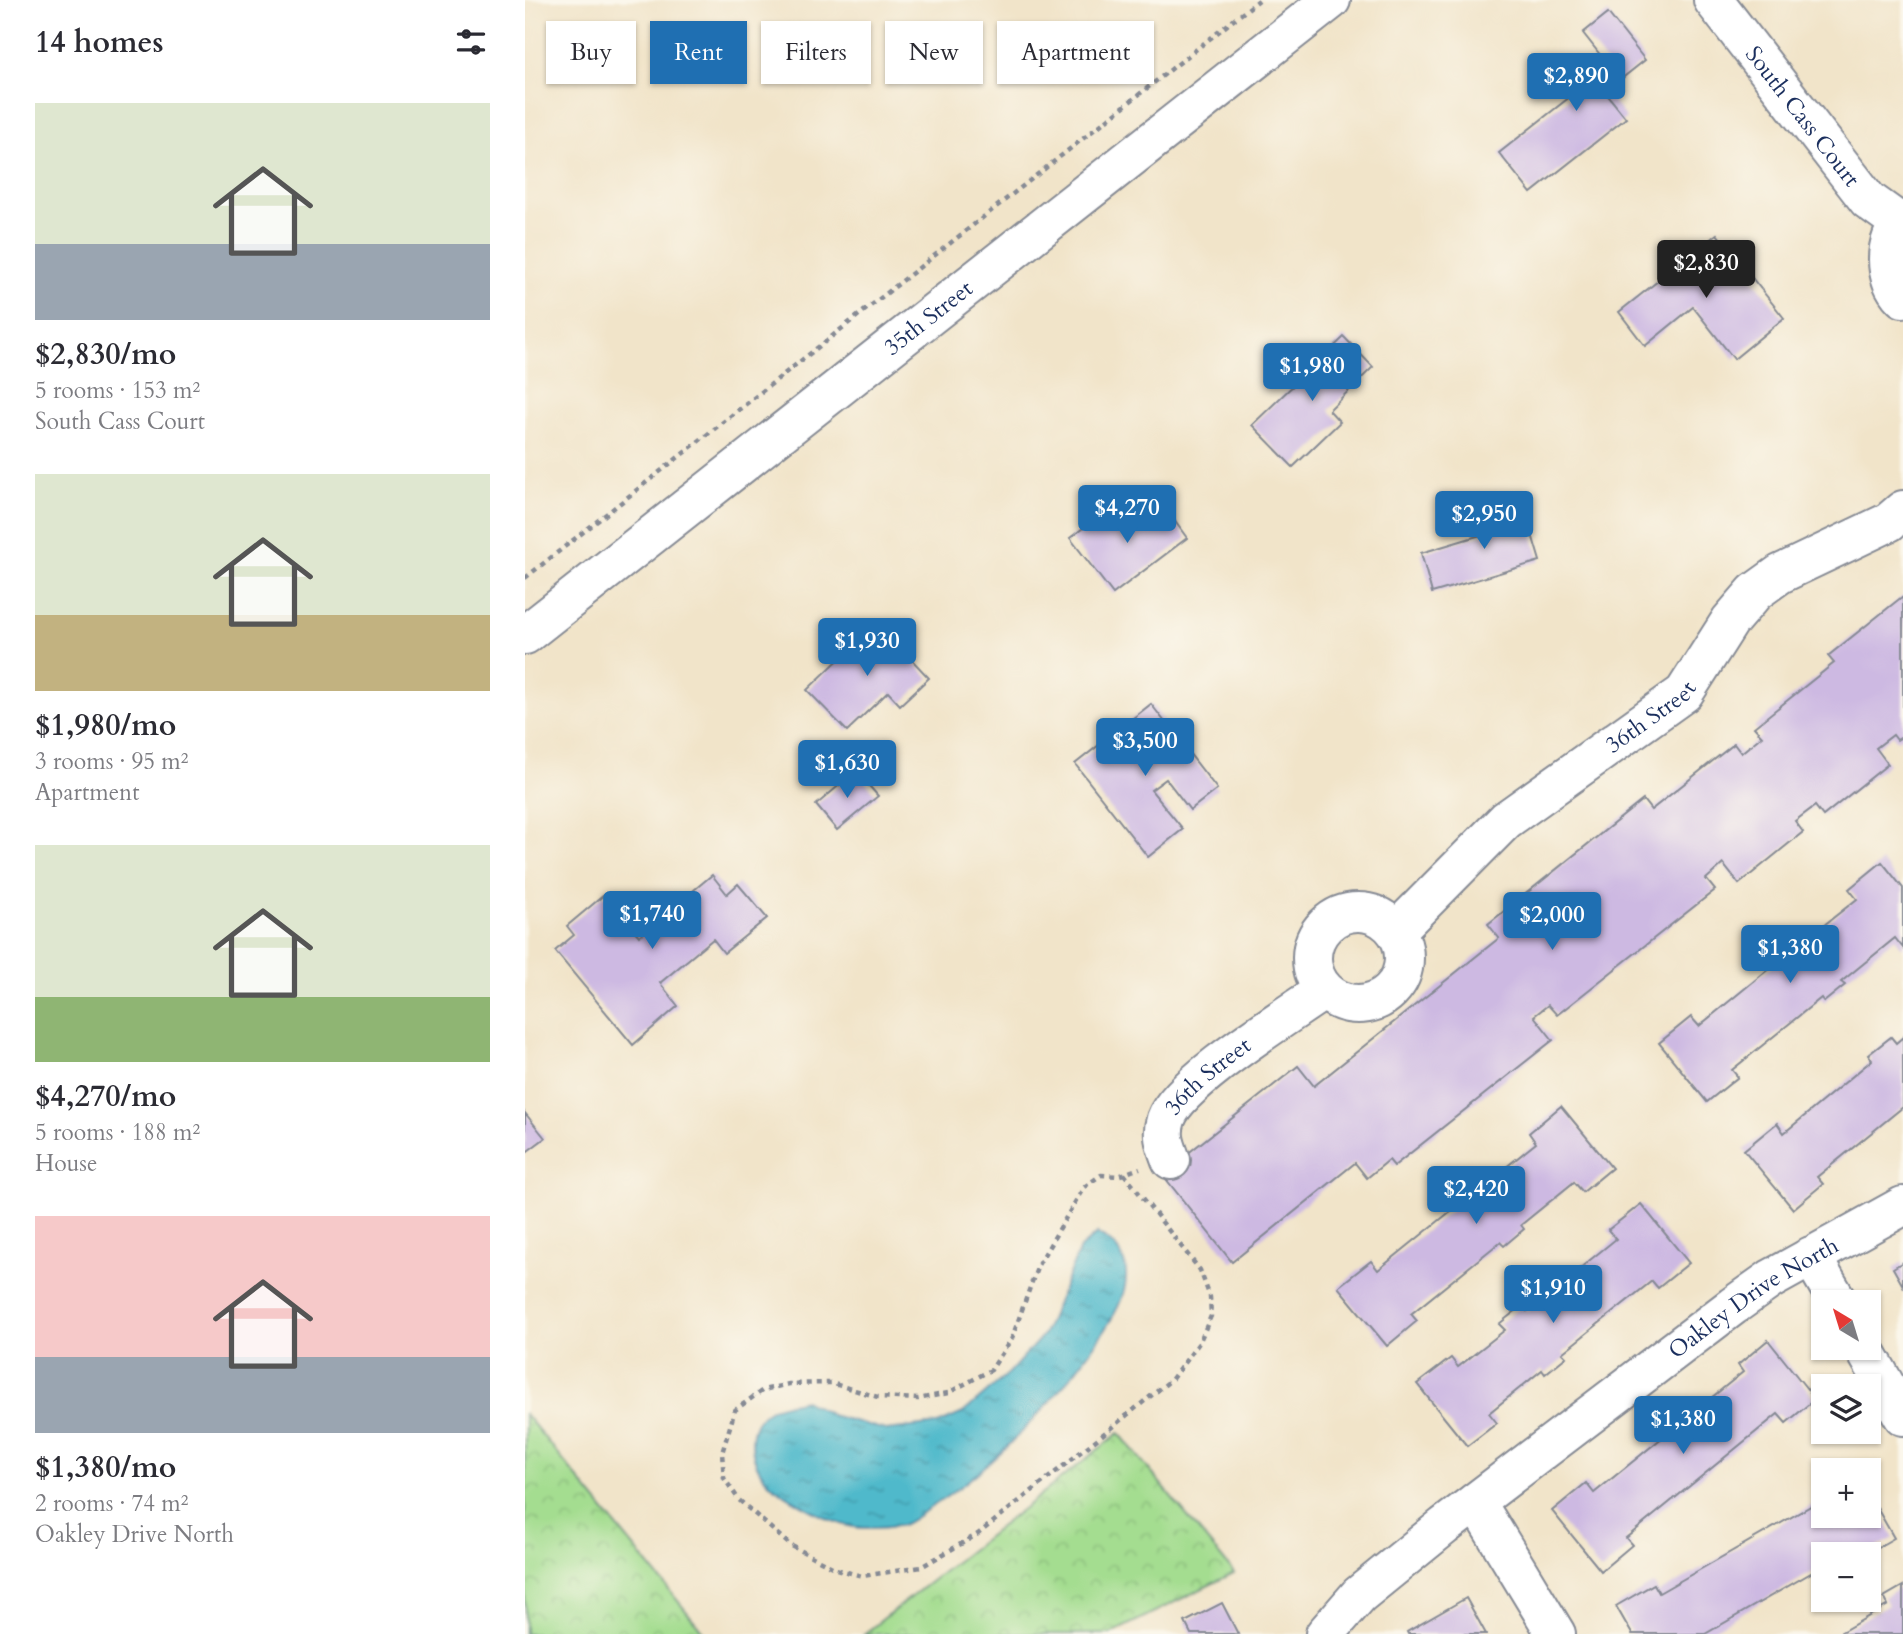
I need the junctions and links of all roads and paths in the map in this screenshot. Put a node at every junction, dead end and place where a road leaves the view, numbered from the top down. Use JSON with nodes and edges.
{"nodes":[{"id":1,"x":1259,"y":0,"type":"edge"},
{"id":2,"x":1331,"y":0,"type":"edge"},
{"id":3,"x":1713,"y":0,"type":"edge"},
{"id":4,"x":1901,"y":222,"type":"edge"},
{"id":5,"x":1903,"y":299,"type":"edge"},
{"id":6,"x":1903,"y":510,"type":"edge"},
{"id":7,"x":525,"y":578,"type":"edge"},
{"id":8,"x":525,"y":635,"type":"edge"},
{"id":9,"x":1397,"y":931,"type":"junction"},
{"id":10,"x":1324,"y":990,"type":"junction"},
{"id":11,"x":1169,"y":1155,"type":"joint"},
{"id":12,"x":1125,"y":1174,"type":"junction"},
{"id":13,"x":1903,"y":1206,"type":"edge"},
{"id":14,"x":1811,"y":1256,"type":"junction"},
{"id":15,"x":1831,"y":1290,"type":"edge"},
{"id":16,"x":1871,"y":1360,"type":"edge"},
{"id":17,"x":1903,"y":1416,"type":"edge"},
{"id":18,"x":1476,"y":1502,"type":"junction"},
{"id":19,"x":1325,"y":1634,"type":"edge"},
{"id":20,"x":1556,"y":1634,"type":"edge"}],
"edges":[{"from":1,"to":7,"type":"path"},
{"from":2,"to":8,"type":"street","name":"35th Street"},
{"from":3,"to":4,"type":"street","name":"South Cass Court"},
{"from":4,"to":5,"type":"street","name":"South Cass Court"},
{"from":6,"to":9,"type":"street","name":"36th Street"},
{"from":9,"to":10,"type":"street"},
{"from":9,"to":10,"type":"street"},
{"from":10,"to":11,"type":"street","name":"36th Street"},
{"from":11,"to":12,"type":"path"},
{"from":12,"to":12,"type":"path"},
{"from":13,"to":14,"type":"street","name":"Oakley Drive North"},
{"from":14,"to":15,"type":"street"},
{"from":14,"to":18,"type":"street","name":"Oakley Drive North"},
{"from":16,"to":17,"type":"street"},
{"from":18,"to":19,"type":"street","name":"Oakley Drive North"},
{"from":18,"to":20,"type":"street"}]}
